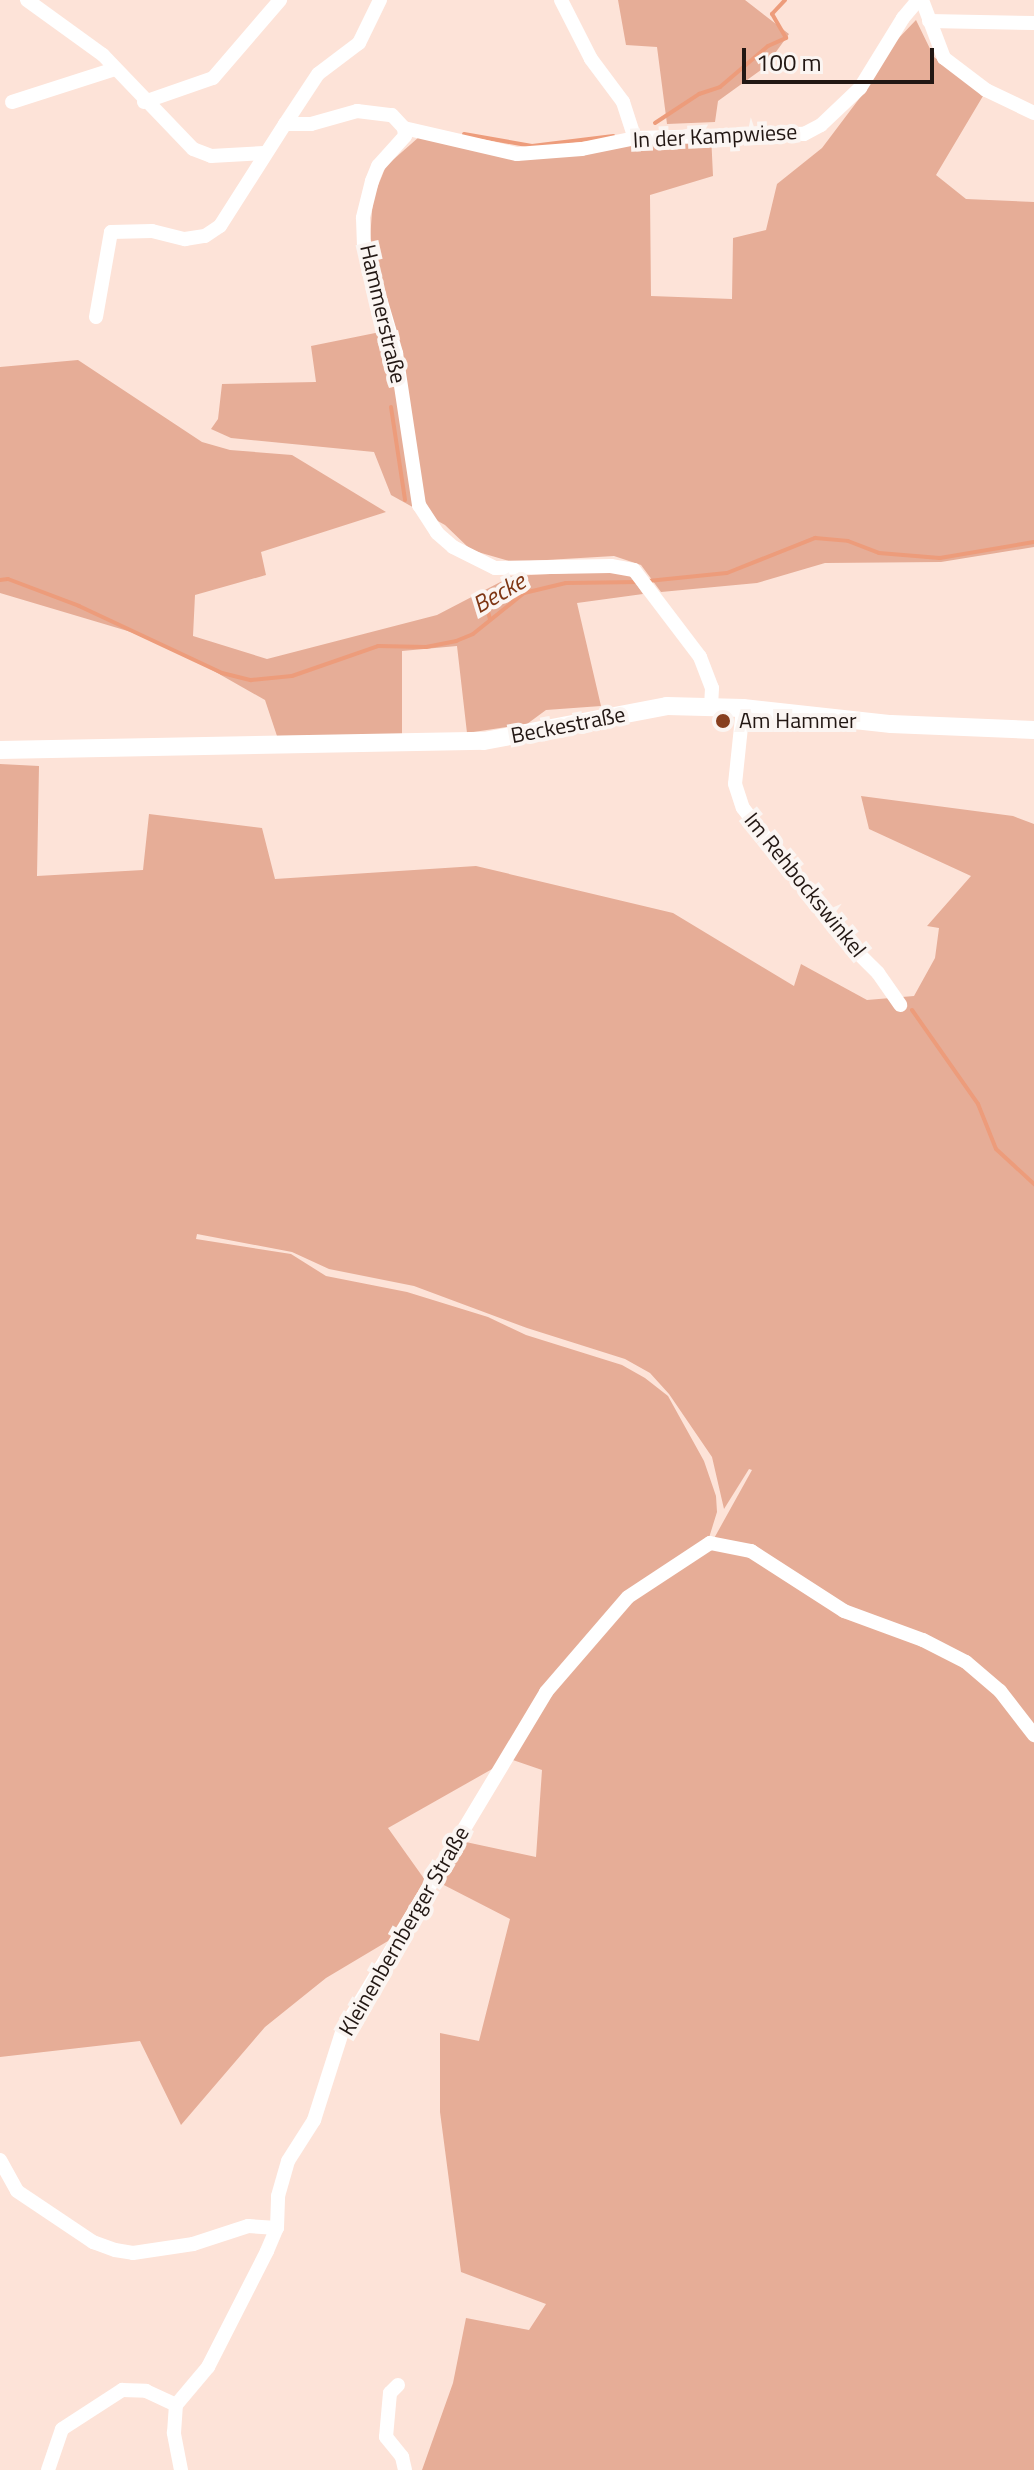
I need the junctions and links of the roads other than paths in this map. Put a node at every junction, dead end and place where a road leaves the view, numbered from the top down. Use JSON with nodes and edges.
{"nodes":[{"id":1,"x":27,"y":0,"type":"edge"},
{"id":2,"x":280,"y":0,"type":"edge"},
{"id":3,"x":380,"y":0,"type":"edge"},
{"id":4,"x":561,"y":0,"type":"edge"},
{"id":5,"x":920,"y":0,"type":"edge"},
{"id":6,"x":929,"y":21,"type":"junction"},
{"id":7,"x":1034,"y":23,"type":"edge"},
{"id":8,"x":115,"y":69,"type":"junction"},
{"id":9,"x":12,"y":102,"type":"dead end"},
{"id":10,"x":144,"y":102,"type":"junction"},
{"id":11,"x":1034,"y":113,"type":"edge"},
{"id":12,"x":285,"y":124,"type":"junction"},
{"id":13,"x":404,"y":128,"type":"junction"},
{"id":14,"x":635,"y":138,"type":"junction"},
{"id":15,"x":264,"y":153,"type":"junction"},
{"id":16,"x":96,"y":317,"type":"dead end"},
{"id":17,"x":711,"y":707,"type":"junction"},
{"id":18,"x":743,"y":708,"type":"junction"},
{"id":19,"x":1034,"y":730,"type":"edge"},
{"id":20,"x":0,"y":750,"type":"edge"},
{"id":21,"x":900,"y":1005,"type":"dead end"},
{"id":22,"x":1034,"y":1735,"type":"edge"},
{"id":23,"x":0,"y":2160,"type":"edge"},
{"id":24,"x":277,"y":2228,"type":"junction"},
{"id":25,"x":398,"y":2385,"type":"dead end"},
{"id":26,"x":176,"y":2405,"type":"junction"},
{"id":27,"x":48,"y":2470,"type":"edge"},
{"id":28,"x":181,"y":2470,"type":"edge"},
{"id":29,"x":405,"y":2470,"type":"edge"}],
"edges":[{"from":1,"to":8,"type":"street"},
{"from":2,"to":10,"type":"street"},
{"from":3,"to":12,"type":"street"},
{"from":4,"to":14,"type":"street"},
{"from":5,"to":6,"type":"street"},
{"from":5,"to":14,"type":"street","name":"In der Kampwiese"},
{"from":6,"to":7,"type":"street"},
{"from":6,"to":11,"type":"street"},
{"from":8,"to":9,"type":"street"},
{"from":8,"to":10,"type":"street"},
{"from":10,"to":15,"type":"street"},
{"from":12,"to":13,"type":"street"},
{"from":12,"to":15,"type":"street"},
{"from":13,"to":14,"type":"street","name":"In der Kampwiese"},
{"from":13,"to":17,"type":"street","name":"Hammerstraße"},
{"from":15,"to":16,"type":"street"},
{"from":17,"to":18,"type":"main road","name":"Beckestraße"},
{"from":17,"to":20,"type":"main road","name":"Beckestraße"},
{"from":18,"to":19,"type":"main road","name":"Beckestraße"},
{"from":18,"to":21,"type":"street","name":"Im Rehbockswinkel"},
{"from":22,"to":24,"type":"street","name":"Kleinenbernberger Straße"},
{"from":23,"to":24,"type":"street"},
{"from":24,"to":26,"type":"street","name":"Kleinenbernberger Straße"},
{"from":25,"to":29,"type":"street"},
{"from":26,"to":27,"type":"street"},
{"from":26,"to":28,"type":"street"}]}
